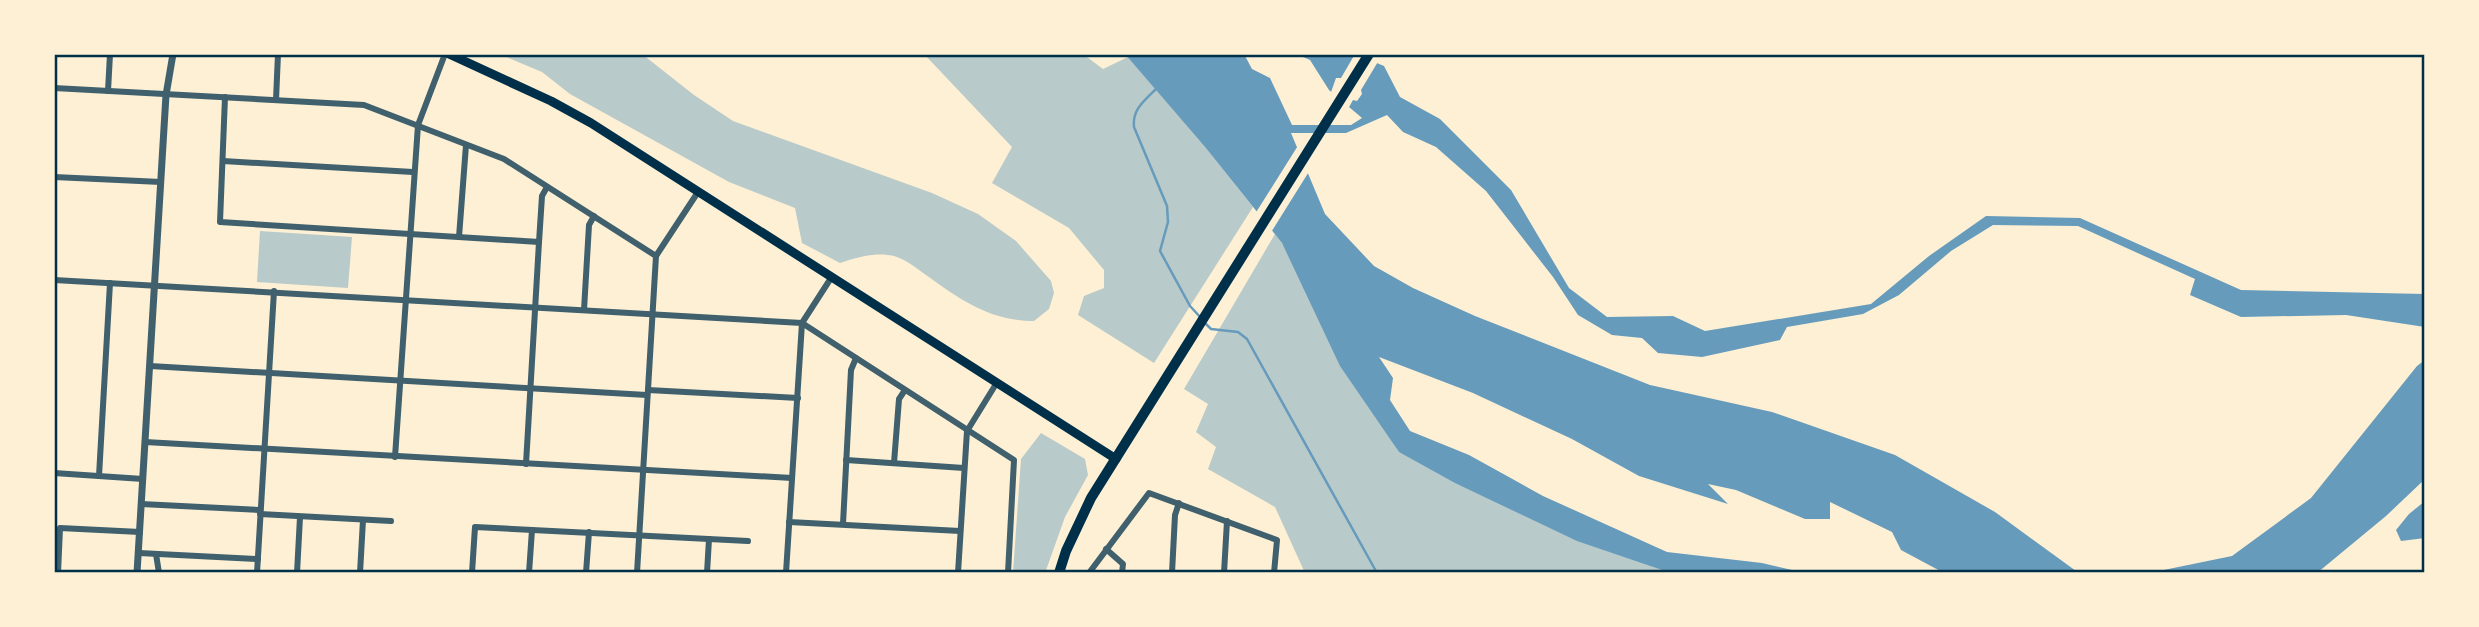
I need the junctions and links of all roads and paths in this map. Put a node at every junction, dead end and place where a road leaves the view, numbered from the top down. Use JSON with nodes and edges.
{"nodes":[{"id":1,"x":110,"y":54,"type":"edge"},
{"id":2,"x":173,"y":54,"type":"edge"},
{"id":3,"x":278,"y":54,"type":"edge"},
{"id":4,"x":447,"y":54,"type":"edge"},
{"id":5,"x":1369,"y":54,"type":"edge"},
{"id":6,"x":54,"y":88,"type":"edge"},
{"id":7,"x":108,"y":91,"type":"junction"},
{"id":8,"x":166,"y":95,"type":"junction"},
{"id":9,"x":225,"y":97,"type":"junction"},
{"id":10,"x":276,"y":100,"type":"junction"},
{"id":11,"x":418,"y":125,"type":"junction"},
{"id":12,"x":466,"y":145,"type":"junction"},
{"id":13,"x":223,"y":161,"type":"junction"},
{"id":14,"x":413,"y":172,"type":"junction"},
{"id":15,"x":54,"y":177,"type":"edge"},
{"id":16,"x":161,"y":182,"type":"junction"},
{"id":17,"x":547,"y":187,"type":"junction"},
{"id":18,"x":698,"y":192,"type":"junction"},
{"id":19,"x":594,"y":216,"type":"junction"},
{"id":20,"x":409,"y":234,"type":"junction"},
{"id":21,"x":459,"y":237,"type":"junction"},
{"id":22,"x":539,"y":242,"type":"junction"},
{"id":23,"x":656,"y":256,"type":"junction"},
{"id":24,"x":831,"y":278,"type":"junction"},
{"id":25,"x":54,"y":280,"type":"edge"},
{"id":26,"x":110,"y":283,"type":"junction"},
{"id":27,"x":155,"y":285,"type":"junction"},
{"id":28,"x":274,"y":291,"type":"junction"},
{"id":29,"x":405,"y":299,"type":"junction"},
{"id":30,"x":535,"y":307,"type":"junction"},
{"id":31,"x":584,"y":310,"type":"junction"},
{"id":32,"x":652,"y":314,"type":"junction"},
{"id":33,"x":802,"y":323,"type":"junction"},
{"id":34,"x":856,"y":358,"type":"junction"},
{"id":35,"x":150,"y":366,"type":"junction"},
{"id":36,"x":268,"y":373,"type":"junction"},
{"id":37,"x":398,"y":381,"type":"junction"},
{"id":38,"x":996,"y":384,"type":"junction"},
{"id":39,"x":530,"y":389,"type":"junction"},
{"id":40,"x":905,"y":390,"type":"junction"},
{"id":41,"x":648,"y":392,"type":"junction"},
{"id":42,"x":798,"y":398,"type":"junction"},
{"id":43,"x":967,"y":431,"type":"junction"},
{"id":44,"x":145,"y":442,"type":"junction"},
{"id":45,"x":265,"y":449,"type":"junction"},
{"id":46,"x":395,"y":457,"type":"junction"},
{"id":47,"x":1116,"y":459,"type":"junction"},
{"id":48,"x":846,"y":460,"type":"junction"},
{"id":49,"x":894,"y":463,"type":"junction"},
{"id":50,"x":526,"y":464,"type":"junction"},
{"id":51,"x":964,"y":468,"type":"junction"},
{"id":52,"x":643,"y":469,"type":"junction"},
{"id":53,"x":54,"y":473,"type":"edge"},
{"id":54,"x":99,"y":476,"type":"junction"},
{"id":55,"x":143,"y":478,"type":"junction"},
{"id":56,"x":792,"y":478,"type":"junction"},
{"id":57,"x":1179,"y":503,"type":"junction"},
{"id":58,"x":141,"y":504,"type":"junction"},
{"id":59,"x":260,"y":512,"type":"junction"},
{"id":60,"x":300,"y":517,"type":"junction"},
{"id":61,"x":363,"y":520,"type":"junction"},
{"id":62,"x":391,"y":521,"type":"dead end"},
{"id":63,"x":1227,"y":521,"type":"junction"},
{"id":64,"x":789,"y":522,"type":"junction"},
{"id":65,"x":843,"y":524,"type":"junction"},
{"id":66,"x":532,"y":530,"type":"junction"},
{"id":67,"x":961,"y":531,"type":"junction"},
{"id":68,"x":140,"y":532,"type":"junction"},
{"id":69,"x":589,"y":532,"type":"junction"},
{"id":70,"x":639,"y":535,"type":"junction"},
{"id":71,"x":709,"y":539,"type":"junction"},
{"id":72,"x":748,"y":541,"type":"dead end"},
{"id":73,"x":1107,"y":549,"type":"junction"},
{"id":74,"x":139,"y":553,"type":"junction"},
{"id":75,"x":156,"y":554,"type":"junction"},
{"id":76,"x":258,"y":559,"type":"junction"},
{"id":77,"x":58,"y":573,"type":"edge"},
{"id":78,"x":137,"y":573,"type":"edge"},
{"id":79,"x":159,"y":573,"type":"edge"},
{"id":80,"x":257,"y":573,"type":"edge"},
{"id":81,"x":297,"y":573,"type":"edge"},
{"id":82,"x":360,"y":573,"type":"edge"},
{"id":83,"x":472,"y":573,"type":"edge"},
{"id":84,"x":529,"y":573,"type":"edge"},
{"id":85,"x":586,"y":573,"type":"edge"},
{"id":86,"x":637,"y":573,"type":"edge"},
{"id":87,"x":707,"y":573,"type":"edge"},
{"id":88,"x":786,"y":573,"type":"edge"},
{"id":89,"x":958,"y":573,"type":"edge"},
{"id":90,"x":1008,"y":573,"type":"edge"},
{"id":91,"x":1059,"y":573,"type":"edge"},
{"id":92,"x":1088,"y":573,"type":"edge"},
{"id":93,"x":1122,"y":573,"type":"edge"},
{"id":94,"x":1172,"y":573,"type":"edge"},
{"id":95,"x":1223,"y":573,"type":"edge"},
{"id":96,"x":1274,"y":573,"type":"edge"}],
"edges":[{"from":1,"to":7,"type":"street"},
{"from":2,"to":8,"type":"street"},
{"from":3,"to":10,"type":"street"},
{"from":4,"to":11,"type":"street"},
{"from":4,"to":18,"type":"main road"},
{"from":5,"to":47,"type":"main road"},
{"from":6,"to":7,"type":"street"},
{"from":7,"to":8,"type":"street"},
{"from":8,"to":9,"type":"street"},
{"from":8,"to":16,"type":"street"},
{"from":9,"to":10,"type":"street"},
{"from":9,"to":13,"type":"street"},
{"from":10,"to":11,"type":"street"},
{"from":11,"to":12,"type":"street"},
{"from":11,"to":14,"type":"street"},
{"from":12,"to":17,"type":"street"},
{"from":12,"to":21,"type":"street"},
{"from":13,"to":14,"type":"street"},
{"from":13,"to":20,"type":"street"},
{"from":14,"to":20,"type":"street"},
{"from":15,"to":16,"type":"street"},
{"from":16,"to":27,"type":"street"},
{"from":17,"to":19,"type":"street"},
{"from":17,"to":22,"type":"street"},
{"from":18,"to":23,"type":"street"},
{"from":18,"to":24,"type":"main road"},
{"from":19,"to":23,"type":"street"},
{"from":19,"to":31,"type":"street"},
{"from":20,"to":21,"type":"street"},
{"from":20,"to":29,"type":"street"},
{"from":21,"to":22,"type":"street"},
{"from":22,"to":30,"type":"street"},
{"from":23,"to":32,"type":"street"},
{"from":24,"to":33,"type":"street"},
{"from":24,"to":38,"type":"main road"},
{"from":25,"to":26,"type":"street"},
{"from":26,"to":27,"type":"street"},
{"from":26,"to":54,"type":"street"},
{"from":27,"to":28,"type":"street"},
{"from":27,"to":35,"type":"street"},
{"from":28,"to":29,"type":"street"},
{"from":28,"to":36,"type":"street"},
{"from":29,"to":30,"type":"street"},
{"from":29,"to":37,"type":"street"},
{"from":30,"to":31,"type":"street"},
{"from":30,"to":39,"type":"street"},
{"from":31,"to":32,"type":"street"},
{"from":32,"to":33,"type":"street"},
{"from":32,"to":41,"type":"street"},
{"from":33,"to":34,"type":"street"},
{"from":33,"to":42,"type":"street"},
{"from":34,"to":40,"type":"street"},
{"from":34,"to":48,"type":"street"},
{"from":35,"to":36,"type":"street"},
{"from":35,"to":44,"type":"street"},
{"from":36,"to":37,"type":"street"},
{"from":36,"to":45,"type":"street"},
{"from":37,"to":39,"type":"street"},
{"from":37,"to":46,"type":"street"},
{"from":38,"to":43,"type":"street"},
{"from":38,"to":47,"type":"main road"},
{"from":39,"to":41,"type":"street"},
{"from":39,"to":50,"type":"street"},
{"from":40,"to":43,"type":"street"},
{"from":40,"to":49,"type":"street"},
{"from":41,"to":42,"type":"street"},
{"from":41,"to":52,"type":"street"},
{"from":42,"to":56,"type":"street"},
{"from":43,"to":51,"type":"street"},
{"from":43,"to":90,"type":"street"},
{"from":44,"to":45,"type":"street"},
{"from":44,"to":55,"type":"street"},
{"from":45,"to":46,"type":"street"},
{"from":45,"to":59,"type":"street"},
{"from":46,"to":50,"type":"street"},
{"from":47,"to":91,"type":"main road"},
{"from":48,"to":49,"type":"street"},
{"from":48,"to":65,"type":"street"},
{"from":49,"to":51,"type":"street"},
{"from":50,"to":52,"type":"street"},
{"from":51,"to":67,"type":"street"},
{"from":52,"to":56,"type":"street"},
{"from":52,"to":70,"type":"street"},
{"from":53,"to":54,"type":"street"},
{"from":54,"to":55,"type":"street"},
{"from":55,"to":58,"type":"street"},
{"from":56,"to":64,"type":"street"},
{"from":57,"to":63,"type":"street"},
{"from":57,"to":73,"type":"street"},
{"from":57,"to":94,"type":"street"},
{"from":58,"to":59,"type":"street"},
{"from":58,"to":68,"type":"street"},
{"from":59,"to":60,"type":"street"},
{"from":59,"to":76,"type":"street"},
{"from":60,"to":61,"type":"street"},
{"from":60,"to":81,"type":"street"},
{"from":61,"to":62,"type":"street"},
{"from":61,"to":82,"type":"street"},
{"from":63,"to":95,"type":"street"},
{"from":63,"to":96,"type":"street"},
{"from":64,"to":65,"type":"street"},
{"from":64,"to":88,"type":"street"},
{"from":65,"to":67,"type":"street"},
{"from":66,"to":69,"type":"street"},
{"from":66,"to":83,"type":"street"},
{"from":66,"to":84,"type":"street"},
{"from":67,"to":89,"type":"street"},
{"from":68,"to":74,"type":"street"},
{"from":68,"to":77,"type":"street"},
{"from":69,"to":70,"type":"street"},
{"from":69,"to":85,"type":"street"},
{"from":70,"to":71,"type":"street"},
{"from":70,"to":86,"type":"street"},
{"from":71,"to":72,"type":"street"},
{"from":71,"to":87,"type":"street"},
{"from":73,"to":92,"type":"street"},
{"from":73,"to":93,"type":"street"},
{"from":74,"to":75,"type":"street"},
{"from":74,"to":78,"type":"street"},
{"from":75,"to":76,"type":"street"},
{"from":75,"to":79,"type":"street"},
{"from":76,"to":80,"type":"street"}]}
